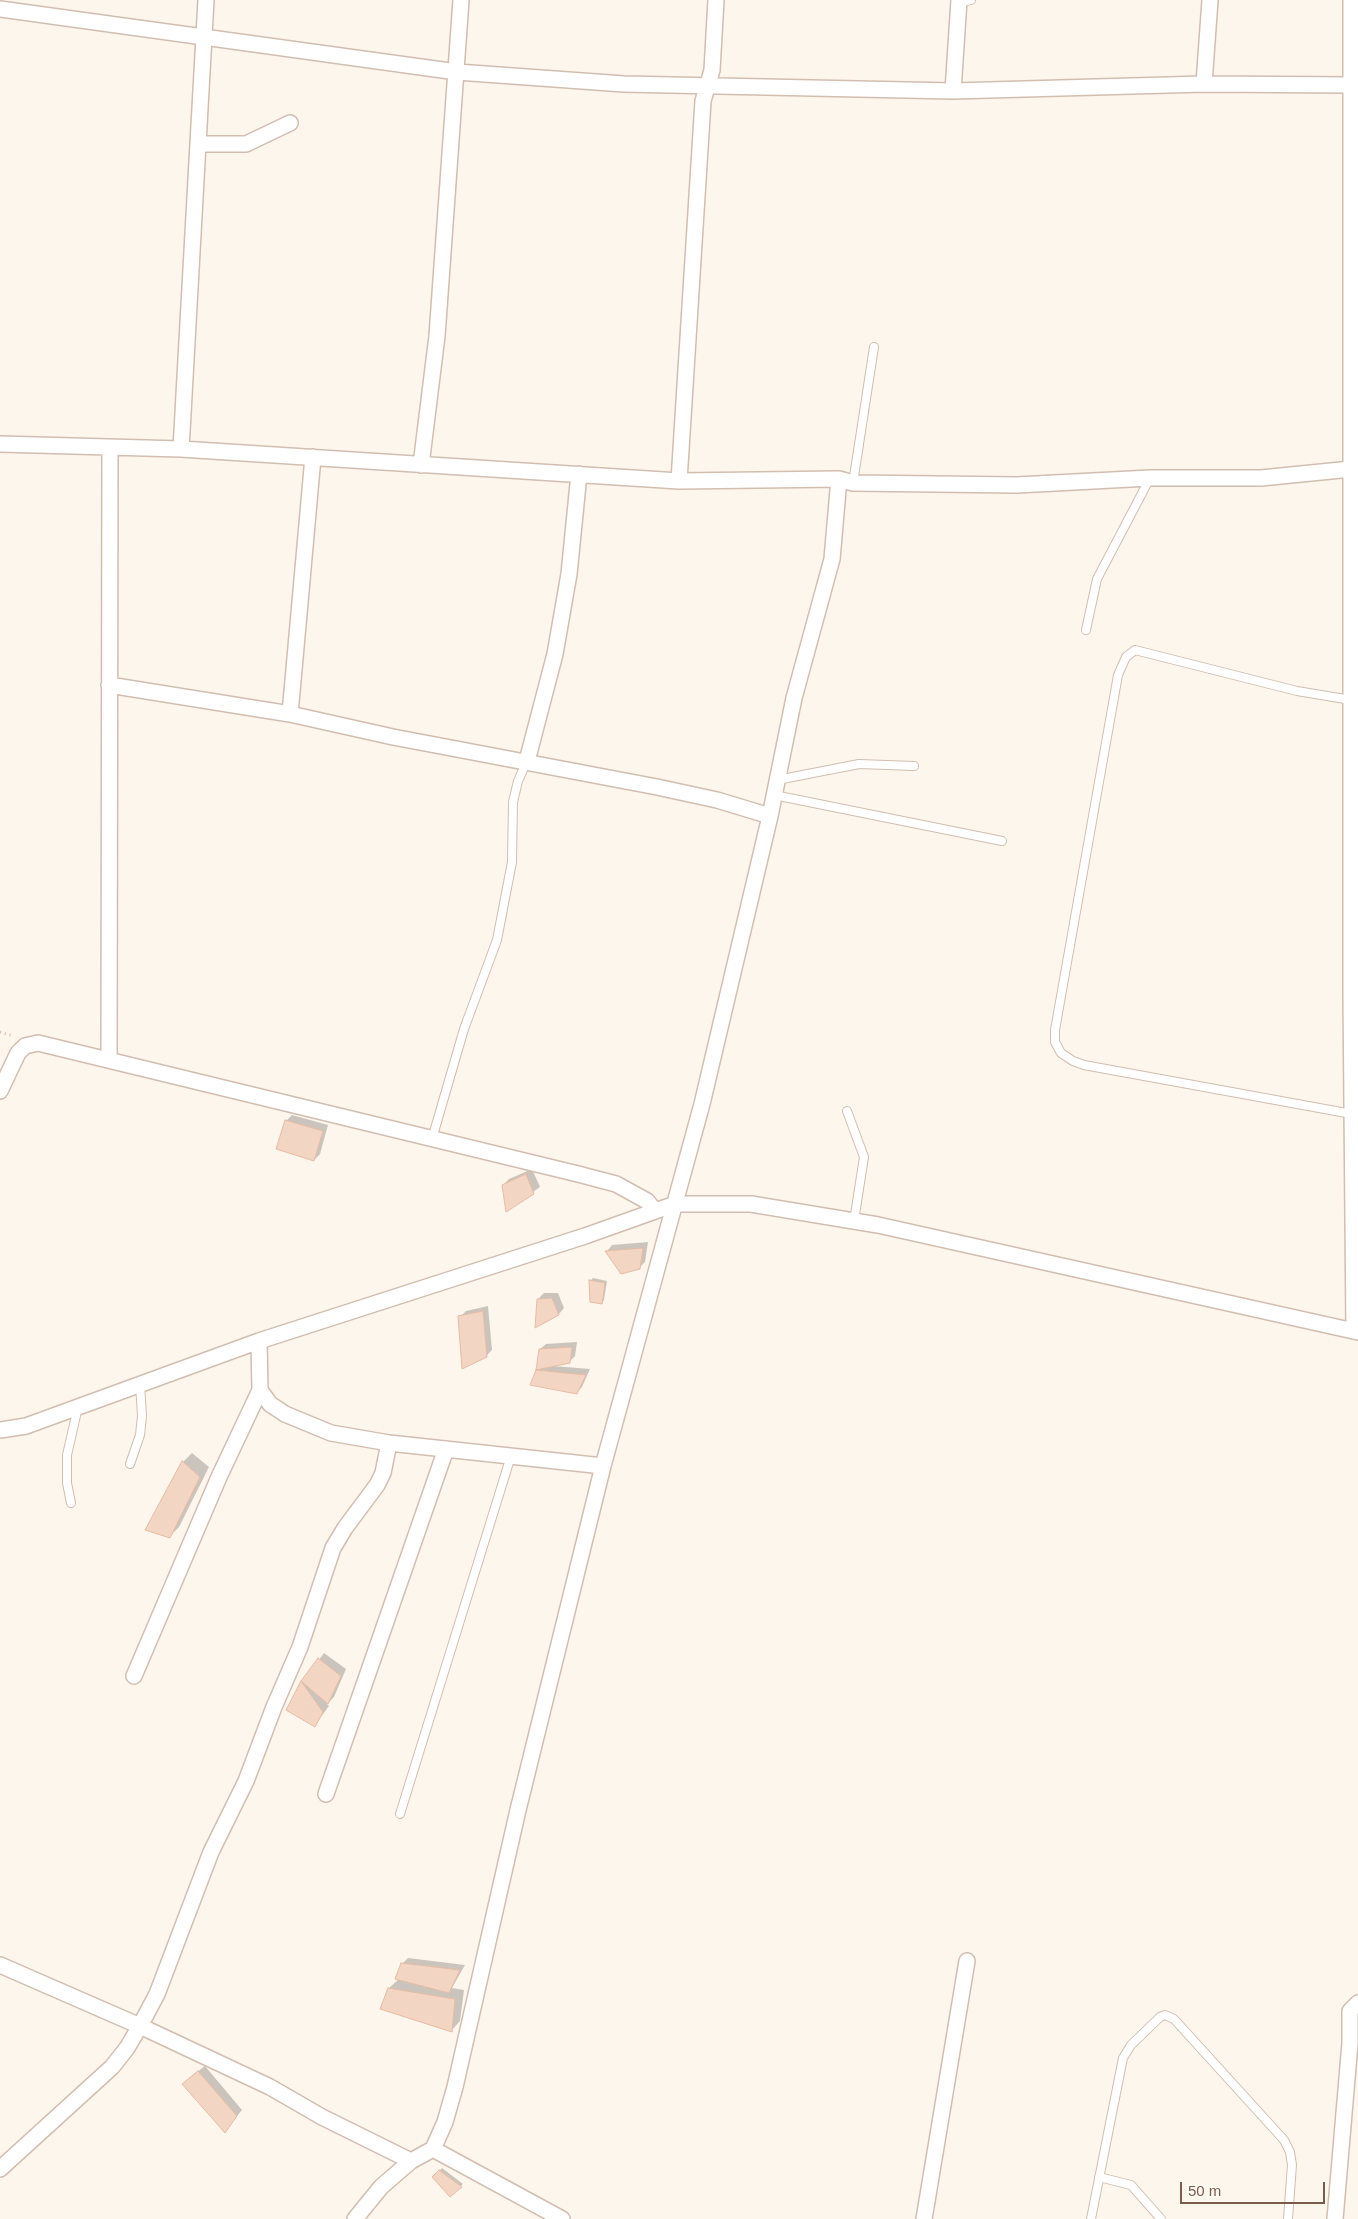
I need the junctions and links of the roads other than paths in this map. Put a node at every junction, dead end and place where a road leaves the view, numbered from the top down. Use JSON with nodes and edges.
{"nodes":[{"id":1,"x":206,"y":0,"type":"edge"},
{"id":2,"x":461,"y":0,"type":"edge"},
{"id":3,"x":716,"y":0,"type":"edge"},
{"id":4,"x":1210,"y":0,"type":"edge"},
{"id":5,"x":1351,"y":0,"type":"edge"},
{"id":6,"x":963,"y":1,"type":"edge"},
{"id":7,"x":0,"y":9,"type":"edge"},
{"id":8,"x":204,"y":36,"type":"junction"},
{"id":9,"x":1355,"y":46,"type":"edge"},
{"id":10,"x":457,"y":72,"type":"junction"},
{"id":11,"x":1204,"y":84,"type":"junction"},
{"id":12,"x":708,"y":86,"type":"junction"},
{"id":13,"x":1351,"y":86,"type":"junction"},
{"id":14,"x":953,"y":91,"type":"junction"},
{"id":15,"x":290,"y":123,"type":"dead end"},
{"id":16,"x":198,"y":144,"type":"junction"},
{"id":17,"x":1354,"y":246,"type":"edge"},
{"id":18,"x":874,"y":347,"type":"dead end"},
{"id":19,"x":0,"y":444,"type":"edge"},
{"id":20,"x":110,"y":448,"type":"junction"},
{"id":21,"x":181,"y":449,"type":"junction"},
{"id":22,"x":313,"y":457,"type":"junction"},
{"id":23,"x":421,"y":465,"type":"junction"},
{"id":24,"x":1351,"y":469,"type":"junction"},
{"id":25,"x":579,"y":474,"type":"junction"},
{"id":26,"x":1150,"y":478,"type":"junction"},
{"id":27,"x":680,"y":481,"type":"junction"},
{"id":28,"x":846,"y":481,"type":"junction"},
{"id":29,"x":1086,"y":630,"type":"dead end"},
{"id":30,"x":109,"y":685,"type":"junction"},
{"id":31,"x":1354,"y":700,"type":"edge"},
{"id":32,"x":290,"y":714,"type":"junction"},
{"id":33,"x":527,"y":761,"type":"junction"},
{"id":34,"x":914,"y":766,"type":"dead end"},
{"id":35,"x":775,"y":788,"type":"junction"},
{"id":36,"x":770,"y":816,"type":"junction"},
{"id":37,"x":1002,"y":841,"type":"dead end"},
{"id":38,"x":109,"y":1059,"type":"junction"},
{"id":39,"x":0,"y":1091,"type":"edge"},
{"id":40,"x":847,"y":1111,"type":"dead end"},
{"id":41,"x":1352,"y":1114,"type":"junction"},
{"id":42,"x":432,"y":1139,"type":"junction"},
{"id":43,"x":676,"y":1204,"type":"junction"},
{"id":44,"x":655,"y":1210,"type":"junction"},
{"id":45,"x":854,"y":1221,"type":"junction"},
{"id":46,"x":1356,"y":1332,"type":"edge"},
{"id":47,"x":259,"y":1341,"type":"junction"},
{"id":48,"x":140,"y":1384,"type":"junction"},
{"id":49,"x":260,"y":1390,"type":"junction"},
{"id":50,"x":78,"y":1407,"type":"junction"},
{"id":51,"x":0,"y":1430,"type":"edge"},
{"id":52,"x":389,"y":1443,"type":"junction"},
{"id":53,"x":446,"y":1449,"type":"junction"},
{"id":54,"x":511,"y":1456,"type":"junction"},
{"id":55,"x":130,"y":1464,"type":"dead end"},
{"id":56,"x":603,"y":1466,"type":"junction"},
{"id":57,"x":71,"y":1503,"type":"dead end"},
{"id":58,"x":134,"y":1676,"type":"dead end"},
{"id":59,"x":326,"y":1794,"type":"dead end"},
{"id":60,"x":400,"y":1814,"type":"dead end"},
{"id":61,"x":967,"y":1961,"type":"dead end"},
{"id":62,"x":0,"y":1965,"type":"edge"},
{"id":63,"x":1358,"y":2003,"type":"edge"},
{"id":64,"x":140,"y":2026,"type":"junction"},
{"id":65,"x":433,"y":2149,"type":"junction"},
{"id":66,"x":410,"y":2161,"type":"junction"},
{"id":67,"x":0,"y":2169,"type":"edge"},
{"id":68,"x":1099,"y":2177,"type":"junction"},
{"id":69,"x":355,"y":2219,"type":"edge"},
{"id":70,"x":562,"y":2219,"type":"edge"},
{"id":71,"x":924,"y":2219,"type":"edge"},
{"id":72,"x":1091,"y":2219,"type":"edge"},
{"id":73,"x":1160,"y":2219,"type":"edge"},
{"id":74,"x":1288,"y":2219,"type":"edge"},
{"id":75,"x":1335,"y":2219,"type":"edge"}],
"edges":[{"from":1,"to":8,"type":"street"},
{"from":2,"to":10,"type":"street"},
{"from":3,"to":12,"type":"street"},
{"from":4,"to":11,"type":"street"},
{"from":5,"to":9,"type":"street"},
{"from":6,"to":14,"type":"street"},
{"from":7,"to":8,"type":"street"},
{"from":8,"to":10,"type":"street"},
{"from":8,"to":16,"type":"street"},
{"from":9,"to":13,"type":"street"},
{"from":10,"to":12,"type":"street"},
{"from":10,"to":23,"type":"street"},
{"from":11,"to":13,"type":"street"},
{"from":11,"to":14,"type":"street"},
{"from":12,"to":14,"type":"street"},
{"from":12,"to":27,"type":"street"},
{"from":13,"to":17,"type":"street"},
{"from":15,"to":16,"type":"street"},
{"from":16,"to":21,"type":"street"},
{"from":17,"to":24,"type":"street"},
{"from":18,"to":28,"type":"lane"},
{"from":19,"to":20,"type":"street"},
{"from":20,"to":21,"type":"street"},
{"from":20,"to":30,"type":"street"},
{"from":21,"to":22,"type":"street"},
{"from":22,"to":23,"type":"street"},
{"from":22,"to":32,"type":"street"},
{"from":23,"to":25,"type":"street"},
{"from":24,"to":26,"type":"street"},
{"from":24,"to":31,"type":"street"},
{"from":25,"to":27,"type":"street"},
{"from":25,"to":33,"type":"street"},
{"from":26,"to":28,"type":"street"},
{"from":26,"to":29,"type":"lane"},
{"from":27,"to":28,"type":"street"},
{"from":28,"to":35,"type":"street"},
{"from":30,"to":32,"type":"street"},
{"from":30,"to":38,"type":"street"},
{"from":31,"to":41,"type":"street"},
{"from":31,"to":41,"type":"lane"},
{"from":32,"to":33,"type":"street"},
{"from":33,"to":36,"type":"street"},
{"from":33,"to":42,"type":"lane"},
{"from":34,"to":35,"type":"lane"},
{"from":35,"to":36,"type":"street"},
{"from":35,"to":37,"type":"lane"},
{"from":36,"to":43,"type":"street"},
{"from":38,"to":39,"type":"street"},
{"from":38,"to":42,"type":"street"},
{"from":40,"to":45,"type":"lane"},
{"from":41,"to":46,"type":"street"},
{"from":42,"to":44,"type":"street"},
{"from":43,"to":44,"type":"street"},
{"from":43,"to":45,"type":"street"},
{"from":43,"to":56,"type":"street"},
{"from":44,"to":47,"type":"street"},
{"from":45,"to":46,"type":"street"},
{"from":47,"to":48,"type":"street"},
{"from":47,"to":49,"type":"street"},
{"from":48,"to":50,"type":"street"},
{"from":48,"to":55,"type":"lane"},
{"from":49,"to":52,"type":"street"},
{"from":49,"to":58,"type":"street"},
{"from":50,"to":51,"type":"street"},
{"from":50,"to":57,"type":"lane"},
{"from":52,"to":53,"type":"street"},
{"from":52,"to":64,"type":"street"},
{"from":53,"to":54,"type":"street"},
{"from":53,"to":59,"type":"street"},
{"from":54,"to":56,"type":"street"},
{"from":54,"to":60,"type":"lane"},
{"from":56,"to":65,"type":"street"},
{"from":61,"to":71,"type":"street"},
{"from":62,"to":64,"type":"street"},
{"from":63,"to":75,"type":"street"},
{"from":64,"to":66,"type":"street"},
{"from":64,"to":67,"type":"street"},
{"from":65,"to":66,"type":"street"},
{"from":65,"to":70,"type":"street"},
{"from":66,"to":69,"type":"street"},
{"from":68,"to":72,"type":"lane"},
{"from":68,"to":73,"type":"lane"},
{"from":68,"to":74,"type":"lane"}]}
